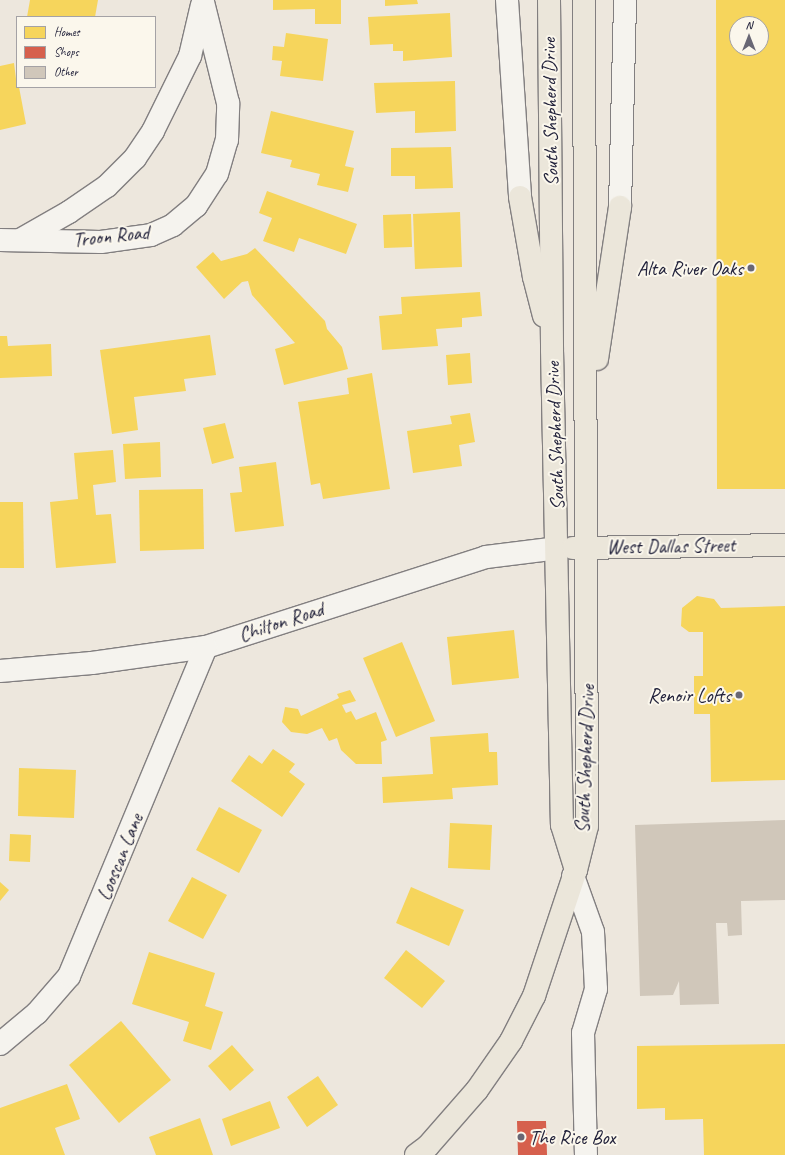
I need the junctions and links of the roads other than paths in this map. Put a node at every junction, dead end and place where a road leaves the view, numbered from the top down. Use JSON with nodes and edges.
{"nodes":[{"id":1,"x":507,"y":0,"type":"edge"},
{"id":2,"x":549,"y":0,"type":"edge"},
{"id":3,"x":584,"y":0,"type":"edge"},
{"id":4,"x":625,"y":0,"type":"edge"},
{"id":5,"x":203,"y":1,"type":"edge"},
{"id":6,"x":520,"y":197,"type":"joint"},
{"id":7,"x":620,"y":207,"type":"joint"},
{"id":8,"x":9,"y":241,"type":"edge"},
{"id":9,"x":552,"y":350,"type":"junction"},
{"id":10,"x":587,"y":427,"type":"junction"},
{"id":11,"x":785,"y":544,"type":"edge"},
{"id":12,"x":587,"y":547,"type":"junction"},
{"id":13,"x":558,"y":548,"type":"junction"},
{"id":14,"x":206,"y":647,"type":"junction"},
{"id":15,"x":0,"y":671,"type":"edge"},
{"id":16,"x":574,"y":873,"type":"junction"},
{"id":17,"x":0,"y":1044,"type":"edge"},
{"id":18,"x":416,"y":1155,"type":"edge"},
{"id":19,"x":586,"y":1155,"type":"edge"}],
"edges":[{"from":1,"to":6,"type":"street"},
{"from":2,"to":9,"type":"main road","name":"South Shepherd Drive"},
{"from":3,"to":10,"type":"main road","name":"South Shepherd Drive"},
{"from":4,"to":7,"type":"street"},
{"from":5,"to":8,"type":"street","name":"Troon Road"},
{"from":5,"to":8,"type":"street","name":"Troon Road"},
{"from":6,"to":9,"type":"main road"},
{"from":7,"to":10,"type":"main road"},
{"from":9,"to":13,"type":"main road","name":"South Shepherd Drive"},
{"from":10,"to":12,"type":"main road","name":"South Shepherd Drive"},
{"from":11,"to":12,"type":"main road","name":"West Dallas Street"},
{"from":12,"to":13,"type":"main road","name":"West Dallas Street"},
{"from":12,"to":16,"type":"main road","name":"South Shepherd Drive"},
{"from":13,"to":14,"type":"street","name":"Chilton Road"},
{"from":13,"to":16,"type":"main road","name":"South Shepherd Drive"},
{"from":14,"to":15,"type":"street","name":"Chilton Road"},
{"from":14,"to":17,"type":"street","name":"Looscan Lane"},
{"from":16,"to":18,"type":"main road","name":"South Shepherd Drive"},
{"from":16,"to":19,"type":"street"}]}
